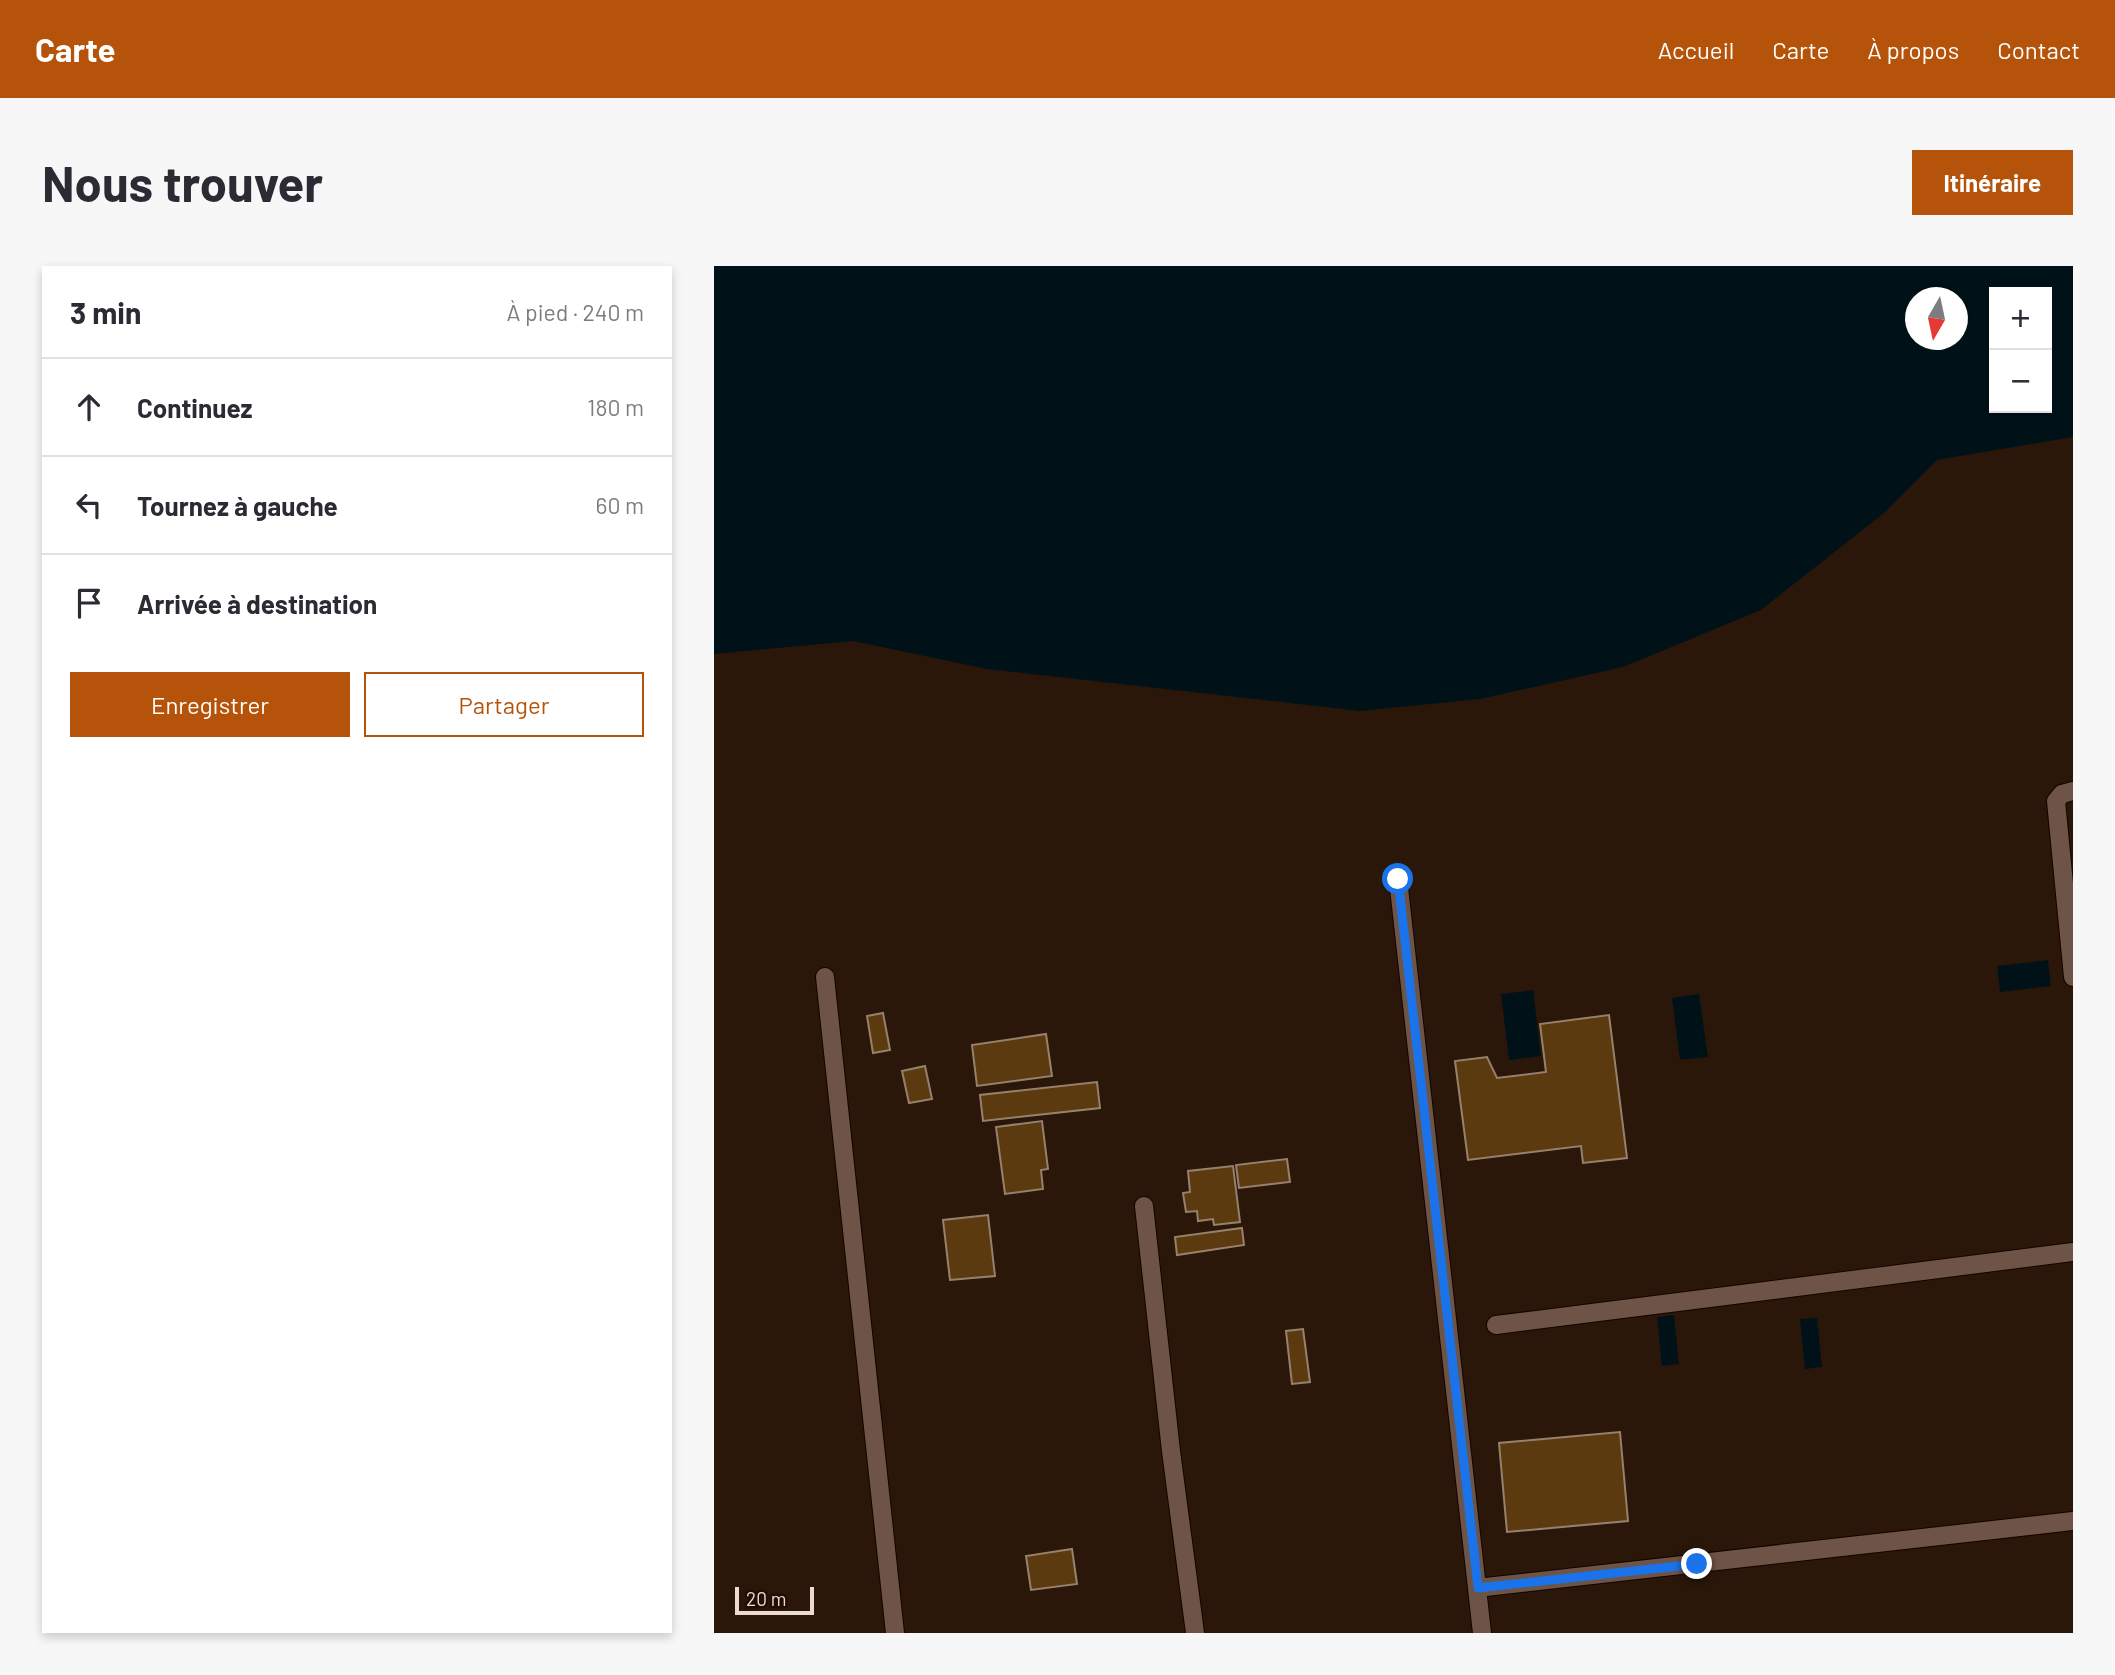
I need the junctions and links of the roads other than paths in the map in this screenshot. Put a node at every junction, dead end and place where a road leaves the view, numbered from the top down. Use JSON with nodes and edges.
{"nodes":[{"id":1,"x":2073,"y":791,"type":"edge"},
{"id":2,"x":1398,"y":879,"type":"dead end"},
{"id":3,"x":2073,"y":968,"type":"edge"},
{"id":4,"x":825,"y":977,"type":"dead end"},
{"id":5,"x":1144,"y":1206,"type":"dead end"},
{"id":6,"x":2073,"y":1252,"type":"edge"},
{"id":7,"x":1496,"y":1325,"type":"dead end"},
{"id":8,"x":2073,"y":1521,"type":"edge"},
{"id":9,"x":1478,"y":1588,"type":"junction"},
{"id":10,"x":895,"y":1633,"type":"edge"},
{"id":11,"x":1195,"y":1633,"type":"edge"},
{"id":12,"x":1482,"y":1633,"type":"edge"}],
"edges":[{"from":1,"to":3,"type":"street"},
{"from":2,"to":9,"type":"street"},
{"from":4,"to":10,"type":"street"},
{"from":5,"to":11,"type":"street"},
{"from":6,"to":7,"type":"street"},
{"from":8,"to":9,"type":"street"},
{"from":9,"to":12,"type":"street"}]}
